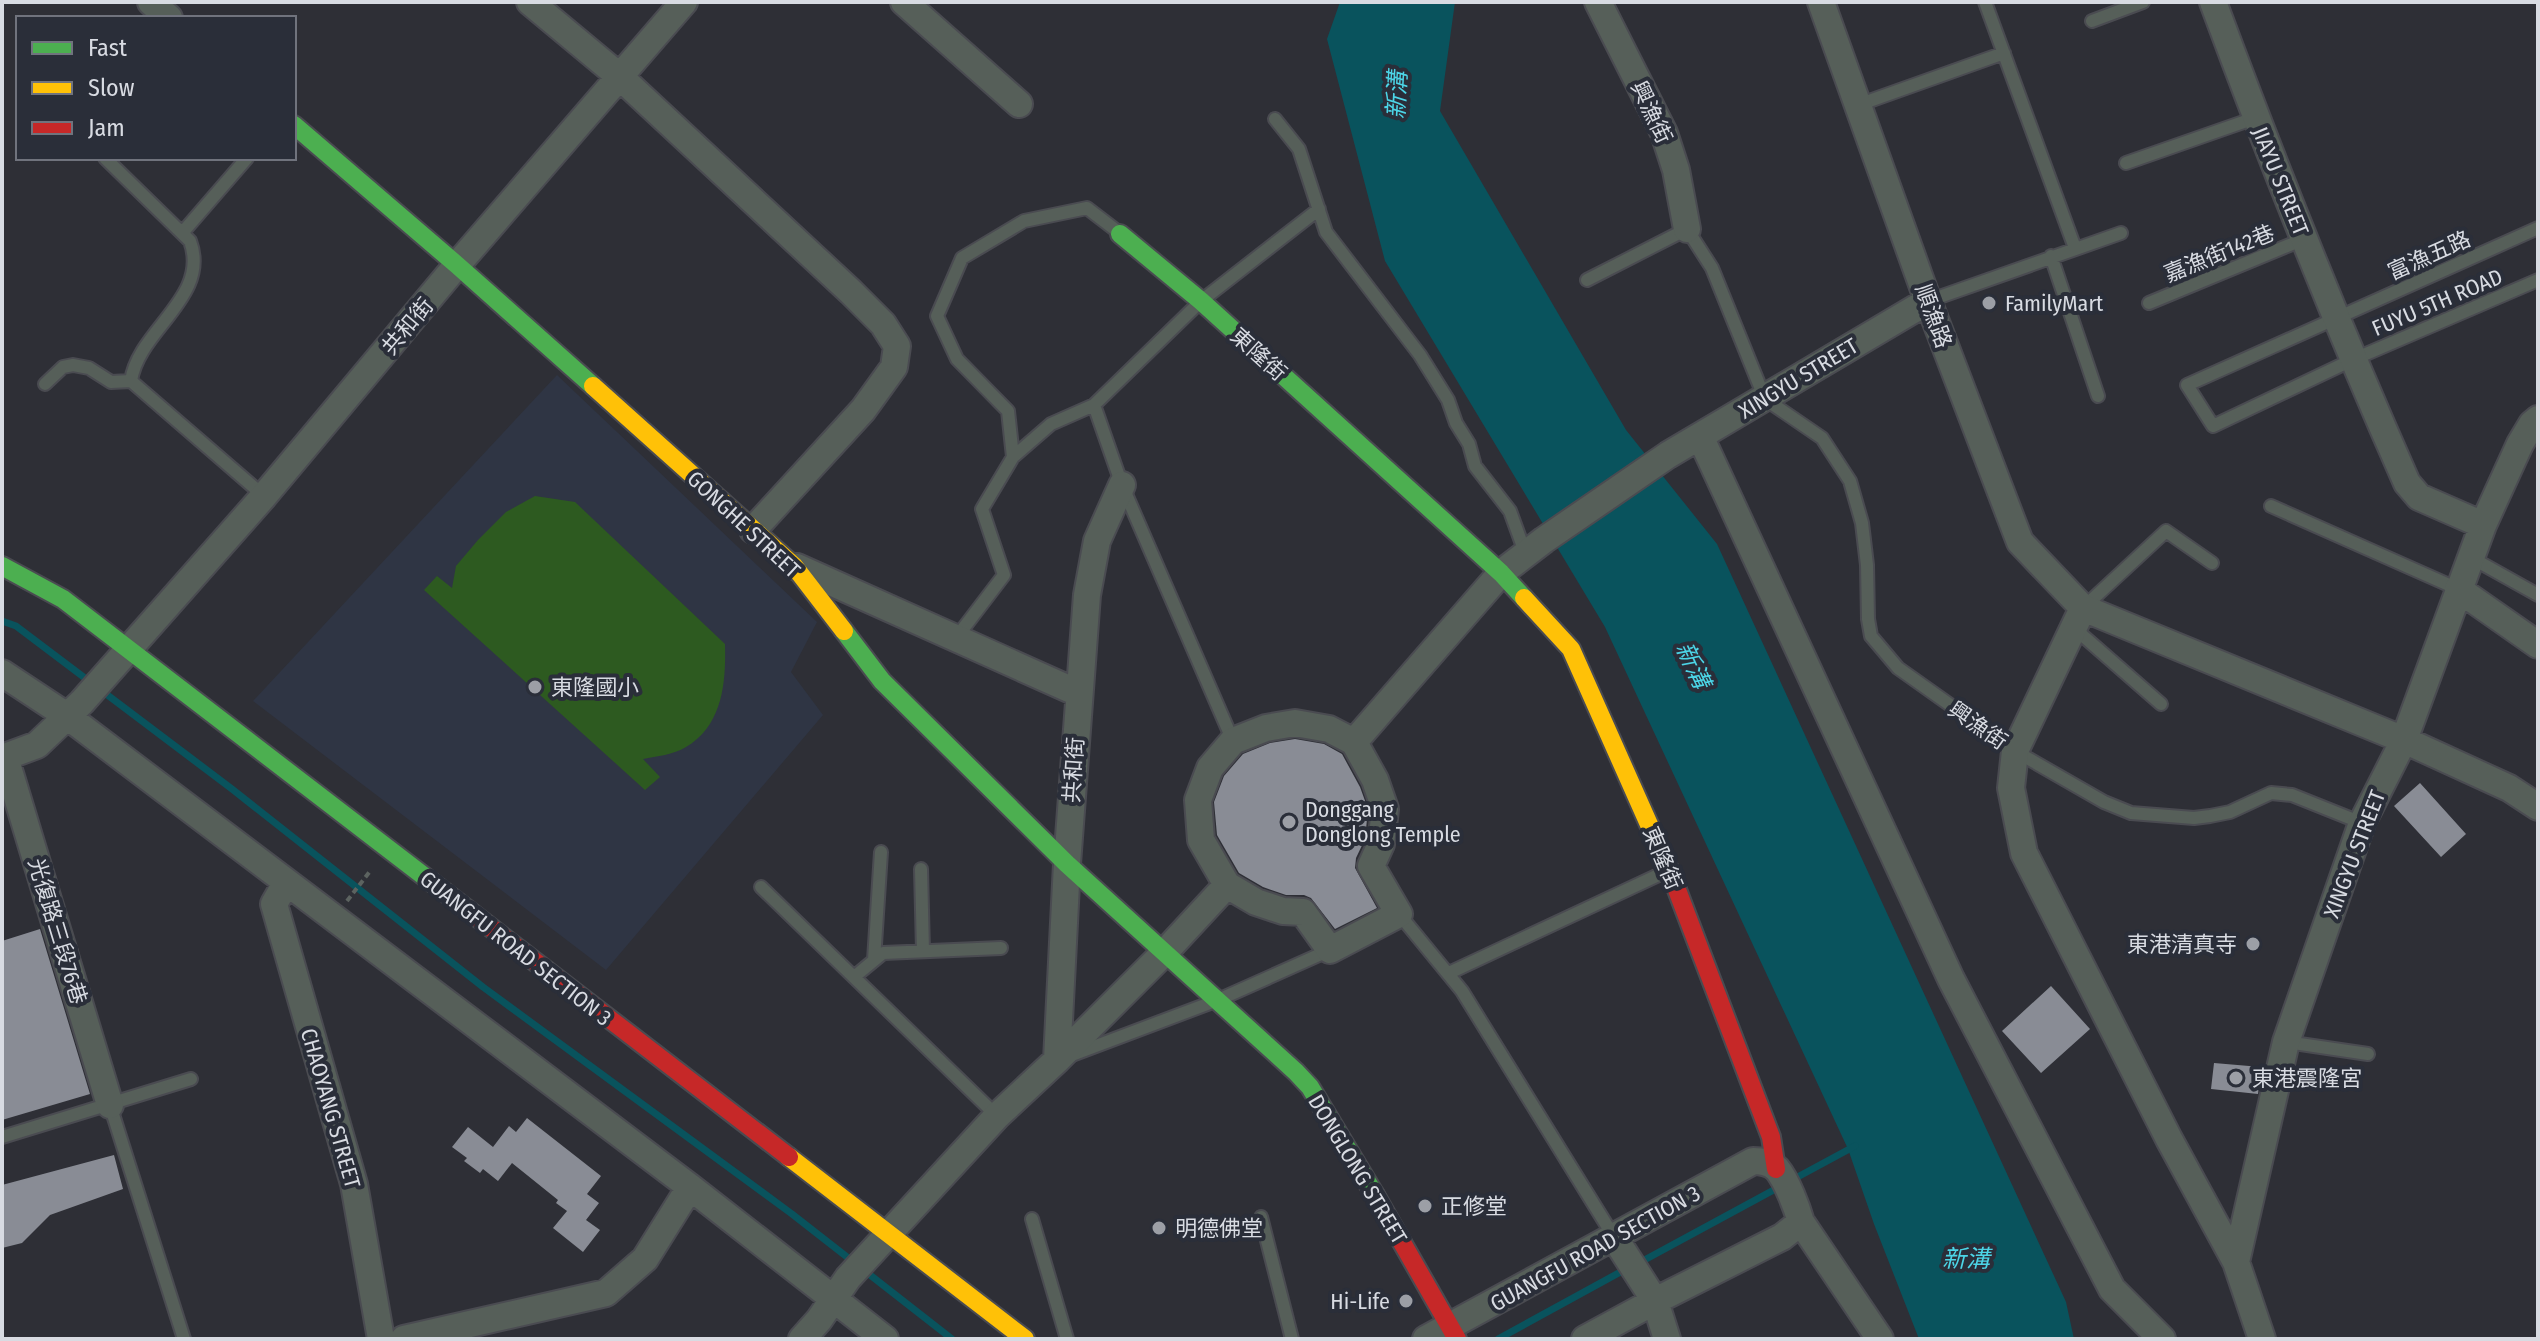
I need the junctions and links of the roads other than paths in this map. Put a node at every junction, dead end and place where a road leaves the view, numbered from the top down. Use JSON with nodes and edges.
{"nodes":[{"id":1,"x":151,"y":2,"type":"edge"},
{"id":2,"x":530,"y":2,"type":"edge"},
{"id":3,"x":684,"y":2,"type":"edge"},
{"id":4,"x":904,"y":2,"type":"edge"},
{"id":5,"x":1598,"y":2,"type":"edge"},
{"id":6,"x":1821,"y":2,"type":"edge"},
{"id":7,"x":1985,"y":2,"type":"edge"},
{"id":8,"x":2143,"y":2,"type":"edge"},
{"id":9,"x":2213,"y":2,"type":"edge"},
{"id":10,"x":168,"y":16,"type":"edge"},
{"id":11,"x":2092,"y":21,"type":"dead end"},
{"id":12,"x":2004,"y":53,"type":"junction"},
{"id":13,"x":619,"y":76,"type":"junction"},
{"id":14,"x":1019,"y":104,"type":"dead end"},
{"id":15,"x":1858,"y":105,"type":"junction"},
{"id":16,"x":2255,"y":118,"type":"junction"},
{"id":17,"x":1275,"y":119,"type":"dead end"},
{"id":18,"x":296,"y":127,"type":"edge"},
{"id":19,"x":107,"y":160,"type":"edge"},
{"id":20,"x":245,"y":160,"type":"edge"},
{"id":21,"x":2126,"y":163,"type":"dead end"},
{"id":22,"x":1319,"y":209,"type":"junction"},
{"id":23,"x":2538,"y":228,"type":"edge"},
{"id":24,"x":1687,"y":229,"type":"junction"},
{"id":25,"x":183,"y":232,"type":"junction"},
{"id":26,"x":2121,"y":233,"type":"dead end"},
{"id":27,"x":1120,"y":234,"type":"joint"},
{"id":28,"x":2304,"y":239,"type":"junction"},
{"id":29,"x":2075,"y":248,"type":"junction"},
{"id":30,"x":2051,"y":256,"type":"junction"},
{"id":31,"x":457,"y":265,"type":"junction"},
{"id":32,"x":1587,"y":280,"type":"dead end"},
{"id":33,"x":2538,"y":280,"type":"edge"},
{"id":34,"x":1201,"y":301,"type":"junction"},
{"id":35,"x":1928,"y":301,"type":"junction"},
{"id":36,"x":2149,"y":303,"type":"dead end"},
{"id":37,"x":2336,"y":319,"type":"junction"},
{"id":38,"x":2352,"y":360,"type":"junction"},
{"id":39,"x":131,"y":381,"type":"junction"},
{"id":40,"x":45,"y":384,"type":"dead end"},
{"id":41,"x":2098,"y":396,"type":"dead end"},
{"id":42,"x":1765,"y":399,"type":"junction"},
{"id":43,"x":1094,"y":405,"type":"junction"},
{"id":44,"x":2536,"y":423,"type":"edge"},
{"id":45,"x":1700,"y":436,"type":"junction"},
{"id":46,"x":1013,"y":457,"type":"junction"},
{"id":47,"x":1122,"y":485,"type":"junction"},
{"id":48,"x":264,"y":496,"type":"junction"},
{"id":49,"x":2271,"y":506,"type":"dead end"},
{"id":50,"x":2483,"y":525,"type":"junction"},
{"id":51,"x":753,"y":530,"type":"junction"},
{"id":52,"x":1535,"y":547,"type":"junction"},
{"id":53,"x":2470,"y":557,"type":"junction"},
{"id":54,"x":2212,"y":563,"type":"dead end"},
{"id":55,"x":2,"y":566,"type":"edge"},
{"id":56,"x":794,"y":566,"type":"junction"},
{"id":57,"x":1501,"y":573,"type":"junction"},
{"id":58,"x":2458,"y":589,"type":"junction"},
{"id":59,"x":2538,"y":595,"type":"edge"},
{"id":60,"x":2078,"y":618,"type":"junction"},
{"id":61,"x":956,"y":638,"type":"junction"},
{"id":62,"x":2538,"y":645,"type":"edge"},
{"id":63,"x":129,"y":649,"type":"junction"},
{"id":64,"x":2,"y":673,"type":"edge"},
{"id":65,"x":1078,"y":693,"type":"junction"},
{"id":66,"x":2161,"y":704,"type":"dead end"},
{"id":67,"x":74,"y":709,"type":"junction"},
{"id":68,"x":2404,"y":740,"type":"junction"},
{"id":69,"x":1233,"y":741,"type":"junction"},
{"id":70,"x":1354,"y":742,"type":"junction"},
{"id":71,"x":2015,"y":751,"type":"junction"},
{"id":72,"x":4,"y":758,"type":"edge"},
{"id":73,"x":2538,"y":807,"type":"edge"},
{"id":74,"x":2362,"y":823,"type":"junction"},
{"id":75,"x":881,"y":852,"type":"dead end"},
{"id":76,"x":1067,"y":864,"type":"junction"},
{"id":77,"x":921,"y":869,"type":"dead end"},
{"id":78,"x":1670,"y":870,"type":"junction"},
{"id":79,"x":286,"y":883,"type":"junction"},
{"id":80,"x":1227,"y":885,"type":"junction"},
{"id":81,"x":761,"y":887,"type":"dead end"},
{"id":82,"x":1399,"y":914,"type":"junction"},
{"id":83,"x":1001,"y":948,"type":"dead end"},
{"id":84,"x":1330,"y":950,"type":"junction"},
{"id":85,"x":923,"y":951,"type":"junction"},
{"id":86,"x":1165,"y":952,"type":"junction"},
{"id":87,"x":874,"y":960,"type":"junction"},
{"id":88,"x":1449,"y":973,"type":"junction"},
{"id":89,"x":854,"y":977,"type":"junction"},
{"id":90,"x":1218,"y":1000,"type":"junction"},
{"id":91,"x":2286,"y":1042,"type":"junction"},
{"id":92,"x":2368,"y":1054,"type":"dead end"},
{"id":93,"x":1057,"y":1060,"type":"junction"},
{"id":94,"x":191,"y":1079,"type":"dead end"},
{"id":95,"x":110,"y":1105,"type":"junction"},
{"id":96,"x":997,"y":1116,"type":"junction"},
{"id":97,"x":2,"y":1137,"type":"edge"},
{"id":98,"x":1776,"y":1169,"type":"junction"},
{"id":99,"x":690,"y":1187,"type":"junction"},
{"id":100,"x":1799,"y":1216,"type":"junction"},
{"id":101,"x":1261,"y":1217,"type":"dead end"},
{"id":102,"x":1032,"y":1219,"type":"dead end"},
{"id":103,"x":1614,"y":1237,"type":"junction"},
{"id":104,"x":880,"y":1244,"type":"junction"},
{"id":105,"x":2236,"y":1262,"type":"junction"},
{"id":106,"x":840,"y":1289,"type":"junction"},
{"id":107,"x":1655,"y":1301,"type":"junction"},
{"id":108,"x":856,"y":1330,"type":"edge"},
{"id":109,"x":1454,"y":1333,"type":"edge"},
{"id":110,"x":184,"y":1339,"type":"edge"},
{"id":111,"x":381,"y":1339,"type":"edge"},
{"id":112,"x":404,"y":1339,"type":"edge"},
{"id":113,"x":802,"y":1339,"type":"edge"},
{"id":114,"x":885,"y":1339,"type":"edge"},
{"id":115,"x":1025,"y":1339,"type":"edge"},
{"id":116,"x":1067,"y":1339,"type":"edge"},
{"id":117,"x":1292,"y":1339,"type":"edge"},
{"id":118,"x":1426,"y":1339,"type":"edge"},
{"id":119,"x":1585,"y":1339,"type":"edge"},
{"id":120,"x":1667,"y":1339,"type":"edge"},
{"id":121,"x":1880,"y":1339,"type":"edge"},
{"id":122,"x":2162,"y":1339,"type":"edge"},
{"id":123,"x":2262,"y":1339,"type":"edge"}],
"edges":[{"from":1,"to":10,"type":"street"},
{"from":2,"to":13,"type":"street"},
{"from":3,"to":13,"type":"street","name":"共和街"},
{"from":4,"to":14,"type":"street"},
{"from":5,"to":24,"type":"street","name":"興漁街"},
{"from":6,"to":15,"type":"street","name":"順漁路"},
{"from":7,"to":12,"type":"lane"},
{"from":8,"to":11,"type":"lane"},
{"from":9,"to":16,"type":"street","name":"JIAYU STREET"},
{"from":12,"to":15,"type":"lane"},
{"from":12,"to":29,"type":"lane"},
{"from":13,"to":31,"type":"street","name":"共和街"},
{"from":13,"to":51,"type":"street"},
{"from":15,"to":35,"type":"street","name":"順漁路"},
{"from":16,"to":21,"type":"lane"},
{"from":16,"to":28,"type":"street","name":"JIAYU STREET"},
{"from":17,"to":22,"type":"lane"},
{"from":18,"to":31,"type":"street","name":"GONGHE STREET"},
{"from":19,"to":25,"type":"lane"},
{"from":20,"to":25,"type":"lane"},
{"from":22,"to":34,"type":"lane"},
{"from":22,"to":52,"type":"lane"},
{"from":23,"to":37,"type":"lane","name":"富漁五路"},
{"from":24,"to":32,"type":"lane"},
{"from":24,"to":42,"type":"lane"},
{"from":25,"to":39,"type":"lane"},
{"from":26,"to":29,"type":"lane"},
{"from":27,"to":34,"type":"street","name":"東隆街"},
{"from":27,"to":46,"type":"lane"},
{"from":28,"to":36,"type":"lane","name":"嘉漁街142巷"},
{"from":28,"to":37,"type":"street","name":"JIAYU STREET"},
{"from":29,"to":30,"type":"lane"},
{"from":30,"to":35,"type":"lane"},
{"from":30,"to":41,"type":"lane"},
{"from":31,"to":48,"type":"street","name":"共和街"},
{"from":31,"to":51,"type":"street","name":"GONGHE STREET"},
{"from":33,"to":38,"type":"lane","name":"FUYU 5TH ROAD"},
{"from":34,"to":43,"type":"lane"},
{"from":34,"to":57,"type":"street","name":"東隆街"},
{"from":35,"to":42,"type":"street","name":"XINGYU STREET"},
{"from":35,"to":60,"type":"street","name":"順漁路"},
{"from":37,"to":38,"type":"street","name":"JIAYU STREET"},
{"from":37,"to":38,"type":"lane","name":"富漁五路"},
{"from":38,"to":50,"type":"street","name":"JIAYU STREET"},
{"from":39,"to":40,"type":"lane"},
{"from":39,"to":48,"type":"lane"},
{"from":42,"to":45,"type":"street","name":"XINGYU STREET"},
{"from":42,"to":71,"type":"lane","name":"興漁街"},
{"from":43,"to":46,"type":"lane"},
{"from":43,"to":47,"type":"lane"},
{"from":44,"to":50,"type":"street","name":"XINGYU STREET"},
{"from":45,"to":52,"type":"street","name":"XINGYU STREET"},
{"from":45,"to":122,"type":"street"},
{"from":46,"to":61,"type":"lane"},
{"from":47,"to":65,"type":"street","name":"共和街"},
{"from":47,"to":69,"type":"lane"},
{"from":48,"to":63,"type":"street","name":"共和街"},
{"from":49,"to":58,"type":"lane"},
{"from":50,"to":53,"type":"street","name":"XINGYU STREET"},
{"from":51,"to":56,"type":"street","name":"GONGHE STREET"},
{"from":52,"to":57,"type":"street","name":"XINGYU STREET"},
{"from":53,"to":58,"type":"street","name":"XINGYU STREET"},
{"from":53,"to":59,"type":"lane"},
{"from":54,"to":60,"type":"lane"},
{"from":55,"to":63,"type":"street","name":"GUANGFU ROAD SECTION 3"},
{"from":56,"to":61,"type":"street"},
{"from":56,"to":76,"type":"street","name":"GONGHE STREET"},
{"from":57,"to":70,"type":"street"},
{"from":57,"to":78,"type":"street","name":"東隆街"},
{"from":58,"to":62,"type":"street"},
{"from":58,"to":68,"type":"street","name":"XINGYU STREET"},
{"from":60,"to":66,"type":"lane"},
{"from":60,"to":68,"type":"street"},
{"from":60,"to":71,"type":"street"},
{"from":61,"to":65,"type":"street"},
{"from":63,"to":67,"type":"street","name":"共和街"},
{"from":63,"to":104,"type":"street","name":"GUANGFU ROAD SECTION 3"},
{"from":64,"to":67,"type":"street"},
{"from":65,"to":76,"type":"street","name":"共和街"},
{"from":67,"to":72,"type":"street"},
{"from":67,"to":79,"type":"street"},
{"from":68,"to":73,"type":"street"},
{"from":68,"to":74,"type":"street","name":"XINGYU STREET"},
{"from":69,"to":70,"type":"street"},
{"from":69,"to":80,"type":"street"},
{"from":70,"to":82,"type":"street"},
{"from":71,"to":74,"type":"lane","name":"興漁街"},
{"from":71,"to":105,"type":"street"},
{"from":72,"to":95,"type":"street","name":"光復路三段76巷"},
{"from":74,"to":91,"type":"street","name":"XINGYU STREET"},
{"from":75,"to":87,"type":"lane"},
{"from":76,"to":86,"type":"street","name":"GONGHE STREET"},
{"from":76,"to":93,"type":"street","name":"共和街"},
{"from":77,"to":85,"type":"lane"},
{"from":78,"to":88,"type":"lane"},
{"from":78,"to":98,"type":"street","name":"東隆街"},
{"from":79,"to":99,"type":"street"},
{"from":79,"to":111,"type":"street","name":"CHAOYANG STREET"},
{"from":80,"to":84,"type":"street"},
{"from":80,"to":86,"type":"street"},
{"from":81,"to":89,"type":"lane"},
{"from":82,"to":84,"type":"street"},
{"from":82,"to":88,"type":"lane"},
{"from":83,"to":85,"type":"lane"},
{"from":84,"to":90,"type":"lane"},
{"from":85,"to":87,"type":"lane"},
{"from":86,"to":90,"type":"street","name":"DONGLONG STREET"},
{"from":86,"to":93,"type":"street"},
{"from":87,"to":89,"type":"lane"},
{"from":88,"to":103,"type":"lane"},
{"from":89,"to":96,"type":"lane"},
{"from":90,"to":93,"type":"lane"},
{"from":90,"to":109,"type":"street","name":"DONGLONG STREET"},
{"from":91,"to":92,"type":"lane"},
{"from":91,"to":105,"type":"street","name":"XINGYU STREET"},
{"from":93,"to":96,"type":"street"},
{"from":94,"to":95,"type":"lane"},
{"from":95,"to":97,"type":"lane"},
{"from":95,"to":110,"type":"lane"},
{"from":96,"to":104,"type":"street"},
{"from":98,"to":100,"type":"street"},
{"from":98,"to":103,"type":"street","name":"GUANGFU ROAD SECTION 3"},
{"from":99,"to":106,"type":"street"},
{"from":99,"to":112,"type":"street"},
{"from":100,"to":107,"type":"street"},
{"from":100,"to":121,"type":"street"},
{"from":101,"to":117,"type":"lane"},
{"from":102,"to":116,"type":"lane"},
{"from":103,"to":107,"type":"street"},
{"from":103,"to":109,"type":"street","name":"GUANGFU ROAD SECTION 3"},
{"from":104,"to":106,"type":"street"},
{"from":104,"to":115,"type":"street","name":"GUANGFU ROAD SECTION 3"},
{"from":105,"to":123,"type":"street"},
{"from":106,"to":108,"type":"street"},
{"from":106,"to":113,"type":"street"},
{"from":107,"to":119,"type":"street"},
{"from":107,"to":120,"type":"street"},
{"from":108,"to":114,"type":"street"},
{"from":109,"to":118,"type":"street","name":"GUANGFU ROAD SECTION 3"}]}
